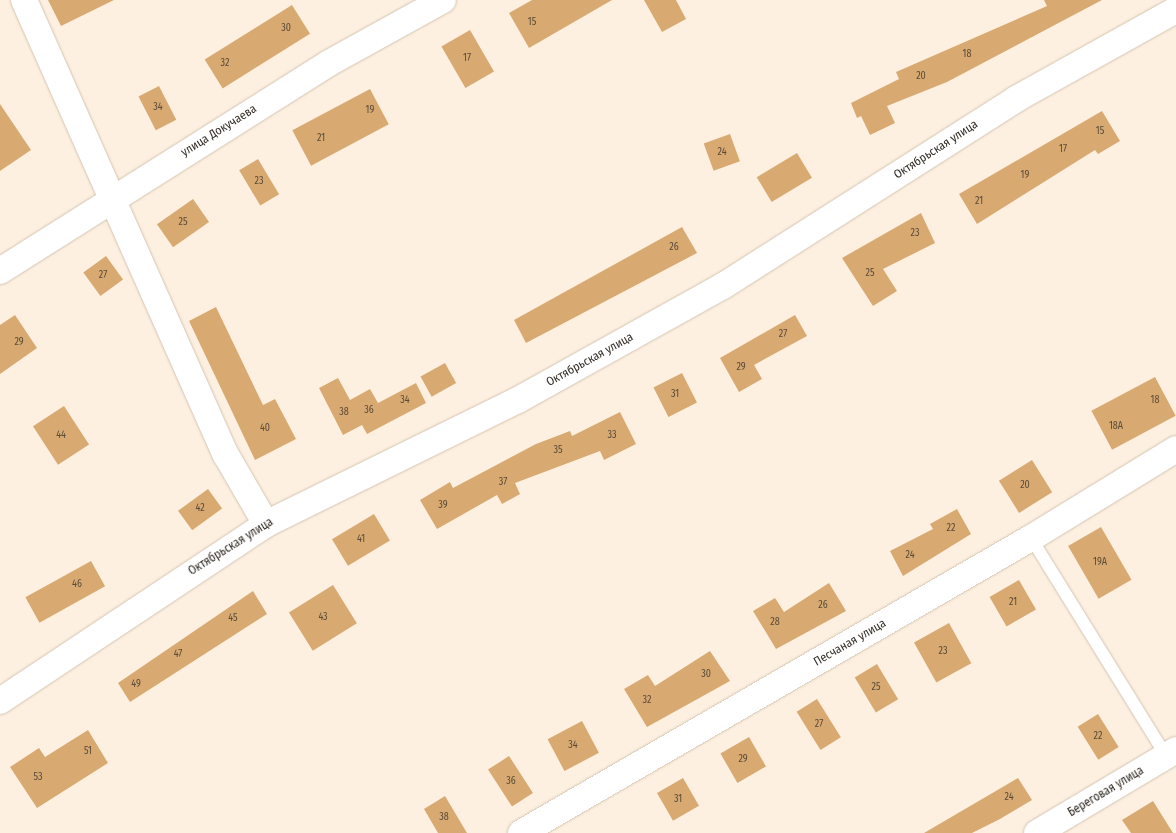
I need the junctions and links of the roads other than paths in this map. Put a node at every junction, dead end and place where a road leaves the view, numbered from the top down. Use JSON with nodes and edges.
{"nodes":[{"id":1,"x":24,"y":0,"type":"edge"},
{"id":2,"x":443,"y":0,"type":"edge"},
{"id":3,"x":1176,"y":10,"type":"edge"},
{"id":4,"x":115,"y":196,"type":"junction"},
{"id":5,"x":0,"y":270,"type":"edge"},
{"id":6,"x":1176,"y":449,"type":"edge"},
{"id":7,"x":266,"y":524,"type":"junction"},
{"id":8,"x":1031,"y":538,"type":"junction"},
{"id":9,"x":0,"y":701,"type":"edge"},
{"id":10,"x":1171,"y":753,"type":"edge"},
{"id":11,"x":521,"y":833,"type":"edge"},
{"id":12,"x":1037,"y":833,"type":"edge"}],
"edges":[{"from":1,"to":4,"type":"street"},
{"from":2,"to":4,"type":"street","name":"улица Докучаева"},
{"from":3,"to":7,"type":"street","name":"Октябрьская улица"},
{"from":4,"to":5,"type":"street","name":"улица Докучаева"},
{"from":4,"to":7,"type":"street"},
{"from":6,"to":8,"type":"street","name":"Песчаная улица"},
{"from":7,"to":9,"type":"street","name":"Октябрьская улица"},
{"from":8,"to":10,"type":"lane"},
{"from":8,"to":11,"type":"street","name":"Песчаная улица"},
{"from":10,"to":12,"type":"street","name":"Береговая улица"}]}
